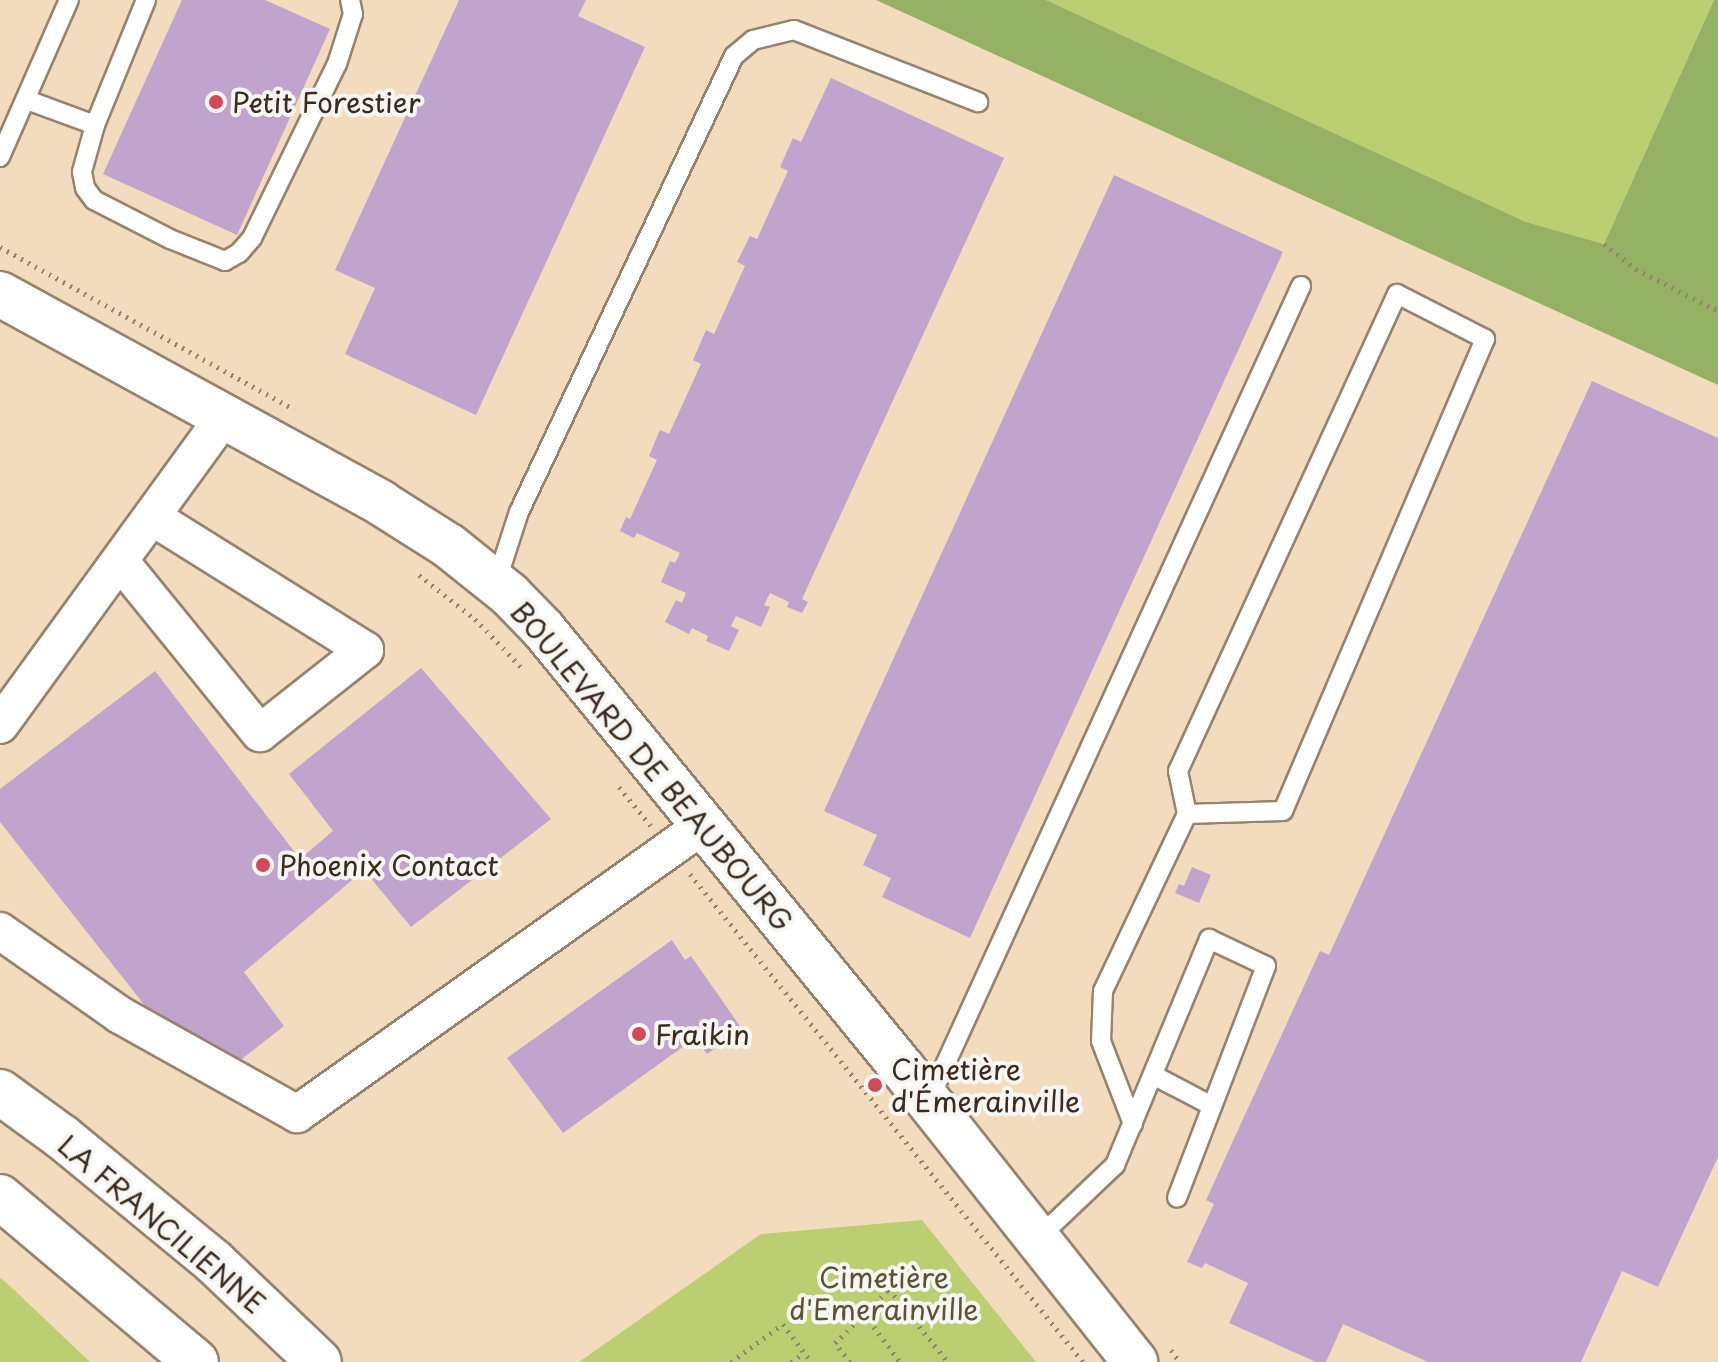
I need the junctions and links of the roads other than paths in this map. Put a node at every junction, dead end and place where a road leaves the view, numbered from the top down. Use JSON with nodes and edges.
{"nodes":[{"id":1,"x":69,"y":0,"type":"edge"},
{"id":2,"x":146,"y":0,"type":"edge"},
{"id":3,"x":350,"y":0,"type":"edge"},
{"id":4,"x":27,"y":100,"type":"junction"},
{"id":5,"x":978,"y":102,"type":"dead end"},
{"id":6,"x":95,"y":125,"type":"junction"},
{"id":7,"x":0,"y":157,"type":"edge"},
{"id":8,"x":1301,"y":286,"type":"dead end"},
{"id":9,"x":0,"y":294,"type":"edge"},
{"id":10,"x":224,"y":417,"type":"junction"},
{"id":11,"x":152,"y":517,"type":"junction"},
{"id":12,"x":120,"y":561,"type":"junction"},
{"id":13,"x":496,"y":583,"type":"junction"},
{"id":14,"x":0,"y":725,"type":"edge"},
{"id":15,"x":1187,"y":814,"type":"junction"},
{"id":16,"x":686,"y":837,"type":"junction"},
{"id":17,"x":0,"y":931,"type":"edge"},
{"id":18,"x":1153,"y":1075,"type":"junction"},
{"id":19,"x":0,"y":1092,"type":"edge"},
{"id":20,"x":928,"y":1102,"type":"junction"},
{"id":21,"x":1212,"y":1106,"type":"junction"},
{"id":22,"x":1133,"y":1124,"type":"junction"},
{"id":23,"x":0,"y":1197,"type":"edge"},
{"id":24,"x":1177,"y":1198,"type":"dead end"},
{"id":25,"x":1036,"y":1240,"type":"junction"},
{"id":26,"x":196,"y":1362,"type":"edge"},
{"id":27,"x":319,"y":1362,"type":"edge"},
{"id":28,"x":1135,"y":1362,"type":"edge"}],
"edges":[{"from":1,"to":4,"type":"lane"},
{"from":2,"to":6,"type":"lane"},
{"from":3,"to":6,"type":"lane"},
{"from":4,"to":6,"type":"lane"},
{"from":4,"to":7,"type":"lane"},
{"from":5,"to":13,"type":"lane"},
{"from":8,"to":20,"type":"lane"},
{"from":9,"to":10,"type":"main road","name":"BOULEVARD DE BEAUBOURG"},
{"from":10,"to":11,"type":"street"},
{"from":10,"to":13,"type":"main road","name":"BOULEVARD DE BEAUBOURG"},
{"from":11,"to":12,"type":"street"},
{"from":11,"to":12,"type":"street"},
{"from":12,"to":14,"type":"street"},
{"from":13,"to":16,"type":"main road","name":"BOULEVARD DE BEAUBOURG"},
{"from":15,"to":15,"type":"lane"},
{"from":15,"to":22,"type":"lane"},
{"from":16,"to":17,"type":"street"},
{"from":16,"to":20,"type":"main road","name":"BOULEVARD DE BEAUBOURG"},
{"from":18,"to":21,"type":"lane"},
{"from":18,"to":21,"type":"lane"},
{"from":18,"to":22,"type":"lane"},
{"from":19,"to":27,"type":"main road","name":"LA FRANCILIENNE"},
{"from":20,"to":25,"type":"main road","name":"BOULEVARD DE BEAUBOURG"},
{"from":21,"to":24,"type":"lane"},
{"from":22,"to":25,"type":"lane"},
{"from":23,"to":26,"type":"main road"},
{"from":25,"to":28,"type":"main road","name":"BOULEVARD DE BEAUBOURG"}]}
